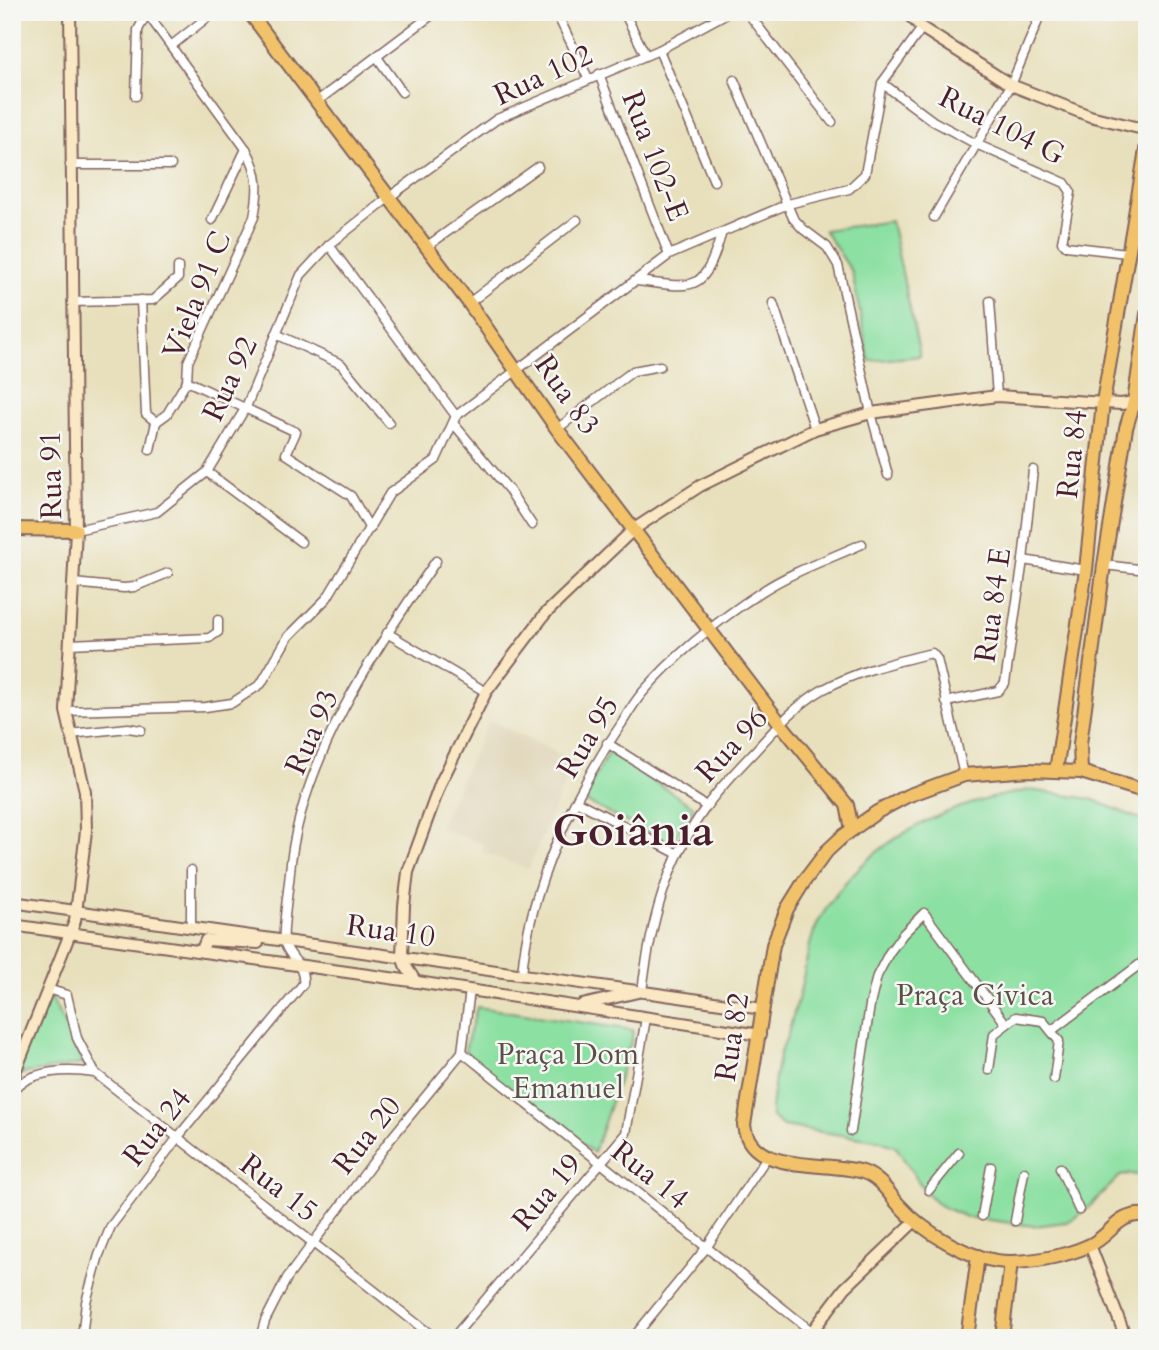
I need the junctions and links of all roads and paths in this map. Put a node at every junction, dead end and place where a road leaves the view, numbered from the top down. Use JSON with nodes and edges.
{"nodes":[{"id":1,"x":69,"y":12,"type":"edge"},
{"id":2,"x":214,"y":12,"type":"edge"},
{"id":3,"x":249,"y":12,"type":"edge"},
{"id":4,"x":556,"y":12,"type":"edge"},
{"id":5,"x":624,"y":12,"type":"edge"},
{"id":6,"x":729,"y":12,"type":"edge"},
{"id":7,"x":747,"y":12,"type":"edge"},
{"id":8,"x":906,"y":12,"type":"edge"},
{"id":9,"x":1038,"y":12,"type":"edge"},
{"id":10,"x":147,"y":13,"type":"edge"},
{"id":11,"x":433,"y":14,"type":"dead end"},
{"id":12,"x":922,"y":28,"type":"junction"},
{"id":13,"x":171,"y":46,"type":"junction"},
{"id":14,"x":659,"y":50,"type":"junction"},
{"id":15,"x":645,"y":54,"type":"junction"},
{"id":16,"x":377,"y":57,"type":"junction"},
{"id":17,"x":599,"y":74,"type":"junction"},
{"id":18,"x":588,"y":78,"type":"junction"},
{"id":19,"x":734,"y":80,"type":"dead end"},
{"id":20,"x":882,"y":83,"type":"junction"},
{"id":21,"x":1011,"y":85,"type":"junction"},
{"id":22,"x":402,"y":92,"type":"dead end"},
{"id":23,"x":136,"y":96,"type":"dead end"},
{"id":24,"x":316,"y":102,"type":"junction"},
{"id":25,"x":832,"y":122,"type":"dead end"},
{"id":26,"x":1147,"y":130,"type":"edge"},
{"id":27,"x":1147,"y":144,"type":"edge"},
{"id":28,"x":976,"y":145,"type":"junction"},
{"id":29,"x":246,"y":149,"type":"junction"},
{"id":30,"x":70,"y":165,"type":"junction"},
{"id":31,"x":171,"y":165,"type":"dead end"},
{"id":32,"x":538,"y":167,"type":"dead end"},
{"id":33,"x":714,"y":181,"type":"dead end"},
{"id":34,"x":388,"y":198,"type":"junction"},
{"id":35,"x":788,"y":204,"type":"junction"},
{"id":36,"x":934,"y":217,"type":"dead end"},
{"id":37,"x":577,"y":219,"type":"dead end"},
{"id":38,"x":212,"y":220,"type":"dead end"},
{"id":39,"x":720,"y":235,"type":"junction"},
{"id":40,"x":329,"y":245,"type":"junction"},
{"id":41,"x":426,"y":247,"type":"junction"},
{"id":42,"x":1127,"y":253,"type":"junction"},
{"id":43,"x":669,"y":255,"type":"junction"},
{"id":44,"x":178,"y":267,"type":"dead end"},
{"id":45,"x":636,"y":281,"type":"junction"},
{"id":46,"x":141,"y":300,"type":"junction"},
{"id":47,"x":990,"y":301,"type":"dead end"},
{"id":48,"x":72,"y":302,"type":"junction"},
{"id":49,"x":469,"y":303,"type":"junction"},
{"id":50,"x":773,"y":303,"type":"dead end"},
{"id":51,"x":1147,"y":314,"type":"edge"},
{"id":52,"x":276,"y":334,"type":"junction"},
{"id":53,"x":660,"y":366,"type":"dead end"},
{"id":54,"x":517,"y":369,"type":"junction"},
{"id":55,"x":187,"y":381,"type":"junction"},
{"id":56,"x":997,"y":396,"type":"junction"},
{"id":57,"x":1103,"y":402,"type":"junction"},
{"id":58,"x":1140,"y":404,"type":"edge"},
{"id":59,"x":246,"y":407,"type":"junction"},
{"id":60,"x":871,"y":413,"type":"junction"},
{"id":61,"x":455,"y":419,"type":"junction"},
{"id":62,"x":156,"y":422,"type":"junction"},
{"id":63,"x":389,"y":423,"type":"dead end"},
{"id":64,"x":557,"y":429,"type":"junction"},
{"id":65,"x":815,"y":429,"type":"junction"},
{"id":66,"x":150,"y":450,"type":"dead end"},
{"id":67,"x":1033,"y":470,"type":"dead end"},
{"id":68,"x":207,"y":472,"type":"junction"},
{"id":69,"x":888,"y":475,"type":"dead end"},
{"id":70,"x":533,"y":525,"type":"dead end"},
{"id":71,"x":12,"y":529,"type":"edge"},
{"id":72,"x":370,"y":529,"type":"junction"},
{"id":73,"x":634,"y":529,"type":"junction"},
{"id":74,"x":76,"y":530,"type":"junction"},
{"id":75,"x":302,"y":542,"type":"dead end"},
{"id":76,"x":862,"y":544,"type":"dead end"},
{"id":77,"x":1023,"y":560,"type":"junction"},
{"id":78,"x":436,"y":561,"type":"dead end"},
{"id":79,"x":1104,"y":565,"type":"junction"},
{"id":80,"x":1086,"y":570,"type":"junction"},
{"id":81,"x":1147,"y":570,"type":"edge"},
{"id":82,"x":168,"y":573,"type":"dead end"},
{"id":83,"x":73,"y":583,"type":"junction"},
{"id":84,"x":218,"y":620,"type":"dead end"},
{"id":85,"x":710,"y":631,"type":"junction"},
{"id":86,"x":387,"y":633,"type":"junction"},
{"id":87,"x":69,"y":644,"type":"junction"},
{"id":88,"x":486,"y":692,"type":"junction"},
{"id":89,"x":946,"y":702,"type":"junction"},
{"id":90,"x":66,"y":711,"type":"junction"},
{"id":91,"x":780,"y":723,"type":"junction"},
{"id":92,"x":139,"y":729,"type":"dead end"},
{"id":93,"x":70,"y":734,"type":"junction"},
{"id":94,"x":607,"y":743,"type":"junction"},
{"id":95,"x":1056,"y":771,"type":"junction"},
{"id":96,"x":1080,"y":772,"type":"junction"},
{"id":97,"x":964,"y":775,"type":"junction"},
{"id":98,"x":1147,"y":792,"type":"edge"},
{"id":99,"x":576,"y":801,"type":"junction"},
{"id":100,"x":847,"y":804,"type":"junction"},
{"id":101,"x":706,"y":806,"type":"junction"},
{"id":102,"x":872,"y":816,"type":"junction"},
{"id":103,"x":852,"y":829,"type":"junction"},
{"id":104,"x":678,"y":854,"type":"junction"},
{"id":105,"x":191,"y":870,"type":"dead end"},
{"id":106,"x":12,"y":902,"type":"edge"},
{"id":107,"x":76,"y":911,"type":"junction"},
{"id":108,"x":12,"y":925,"type":"edge"},
{"id":109,"x":191,"y":928,"type":"junction"},
{"id":110,"x":71,"y":933,"type":"junction"},
{"id":111,"x":271,"y":939,"type":"junction"},
{"id":112,"x":284,"y":942,"type":"junction"},
{"id":113,"x":204,"y":952,"type":"junction"},
{"id":114,"x":402,"y":957,"type":"junction"},
{"id":115,"x":1147,"y":959,"type":"edge"},
{"id":116,"x":299,"y":965,"type":"junction"},
{"id":117,"x":522,"y":974,"type":"junction"},
{"id":118,"x":416,"y":982,"type":"junction"},
{"id":119,"x":47,"y":989,"type":"junction"},
{"id":120,"x":470,"y":990,"type":"junction"},
{"id":121,"x":642,"y":991,"type":"junction"},
{"id":122,"x":566,"y":1005,"type":"junction"},
{"id":123,"x":763,"y":1009,"type":"junction"},
{"id":124,"x":646,"y":1018,"type":"junction"},
{"id":125,"x":1006,"y":1024,"type":"junction"},
{"id":126,"x":1051,"y":1031,"type":"junction"},
{"id":127,"x":760,"y":1035,"type":"junction"},
{"id":128,"x":462,"y":1052,"type":"junction"},
{"id":129,"x":989,"y":1070,"type":"dead end"},
{"id":130,"x":95,"y":1073,"type":"junction"},
{"id":131,"x":1054,"y":1079,"type":"dead end"},
{"id":132,"x":12,"y":1080,"type":"edge"},
{"id":133,"x":12,"y":1090,"type":"edge"},
{"id":134,"x":851,"y":1131,"type":"dead end"},
{"id":135,"x":178,"y":1137,"type":"junction"},
{"id":136,"x":959,"y":1153,"type":"dead end"},
{"id":137,"x":767,"y":1157,"type":"junction"},
{"id":138,"x":600,"y":1164,"type":"junction"},
{"id":139,"x":991,"y":1167,"type":"dead end"},
{"id":140,"x":1060,"y":1168,"type":"dead end"},
{"id":141,"x":1024,"y":1172,"type":"dead end"},
{"id":142,"x":929,"y":1190,"type":"dead end"},
{"id":143,"x":1079,"y":1210,"type":"dead end"},
{"id":144,"x":1147,"y":1215,"type":"edge"},
{"id":145,"x":982,"y":1216,"type":"dead end"},
{"id":146,"x":915,"y":1221,"type":"junction"},
{"id":147,"x":1015,"y":1221,"type":"dead end"},
{"id":148,"x":312,"y":1243,"type":"junction"},
{"id":149,"x":1090,"y":1245,"type":"junction"},
{"id":150,"x":706,"y":1248,"type":"junction"},
{"id":151,"x":978,"y":1256,"type":"junction"},
{"id":152,"x":1011,"y":1262,"type":"junction"},
{"id":153,"x":813,"y":1335,"type":"edge"},
{"id":154,"x":82,"y":1338,"type":"edge"},
{"id":155,"x":260,"y":1338,"type":"edge"},
{"id":156,"x":435,"y":1338,"type":"edge"},
{"id":157,"x":453,"y":1338,"type":"edge"},
{"id":158,"x":633,"y":1338,"type":"edge"},
{"id":159,"x":967,"y":1338,"type":"edge"},
{"id":160,"x":1002,"y":1338,"type":"edge"},
{"id":161,"x":1126,"y":1338,"type":"edge"}],
"edges":[{"from":1,"to":30,"type":"main road","name":"Rua 91"},
{"from":2,"to":13,"type":"street"},
{"from":3,"to":24,"type":"main road","name":"Rua 83"},
{"from":4,"to":18,"type":"street"},
{"from":5,"to":15,"type":"street"},
{"from":6,"to":14,"type":"street","name":"Rua 102"},
{"from":7,"to":25,"type":"street"},
{"from":8,"to":12,"type":"main road"},
{"from":9,"to":21,"type":"street"},
{"from":10,"to":13,"type":"street","name":"Viela 91 C"},
{"from":10,"to":23,"type":"street","name":"Viela 91 C"},
{"from":11,"to":16,"type":"street"},
{"from":12,"to":20,"type":"street"},
{"from":12,"to":21,"type":"main road"},
{"from":13,"to":29,"type":"street","name":"Viela 91 C"},
{"from":14,"to":15,"type":"street","name":"Rua 102"},
{"from":14,"to":33,"type":"street"},
{"from":15,"to":17,"type":"street","name":"Rua 102"},
{"from":16,"to":22,"type":"street"},
{"from":16,"to":24,"type":"street"},
{"from":17,"to":18,"type":"street","name":"Rua 102"},
{"from":17,"to":43,"type":"street","name":"Rua 102-E"},
{"from":18,"to":34,"type":"street","name":"Rua 102"},
{"from":19,"to":35,"type":"street"},
{"from":20,"to":28,"type":"street","name":"Rua 104 G"},
{"from":20,"to":35,"type":"street"},
{"from":21,"to":26,"type":"main road"},
{"from":21,"to":28,"type":"street"},
{"from":24,"to":34,"type":"main road","name":"Rua 83"},
{"from":27,"to":42,"type":"main road","name":"Rua 84"},
{"from":28,"to":36,"type":"street"},
{"from":28,"to":42,"type":"street","name":"Rua 104 G"},
{"from":29,"to":38,"type":"street","name":"Viela 91 C"},
{"from":29,"to":55,"type":"street","name":"Viela 91 C"},
{"from":30,"to":31,"type":"street"},
{"from":30,"to":48,"type":"main road","name":"Rua 91"},
{"from":32,"to":41,"type":"street"},
{"from":34,"to":40,"type":"street","name":"Rua 92"},
{"from":34,"to":41,"type":"main road","name":"Rua 83"},
{"from":35,"to":39,"type":"street"},
{"from":35,"to":60,"type":"street"},
{"from":37,"to":49,"type":"street"},
{"from":39,"to":43,"type":"street"},
{"from":39,"to":45,"type":"street"},
{"from":40,"to":52,"type":"street","name":"Rua 92"},
{"from":40,"to":61,"type":"street"},
{"from":41,"to":49,"type":"main road","name":"Rua 83"},
{"from":42,"to":57,"type":"main road","name":"Rua 84"},
{"from":43,"to":45,"type":"street"},
{"from":44,"to":46,"type":"street"},
{"from":45,"to":54,"type":"street"},
{"from":46,"to":48,"type":"street"},
{"from":46,"to":62,"type":"street"},
{"from":47,"to":56,"type":"street"},
{"from":48,"to":74,"type":"main road","name":"Rua 91"},
{"from":49,"to":54,"type":"main road","name":"Rua 83"},
{"from":50,"to":65,"type":"street"},
{"from":51,"to":58,"type":"main road","name":"Rua 84"},
{"from":52,"to":59,"type":"street","name":"Rua 92"},
{"from":52,"to":63,"type":"street"},
{"from":53,"to":64,"type":"street"},
{"from":54,"to":61,"type":"street"},
{"from":54,"to":64,"type":"main road","name":"Rua 83"},
{"from":55,"to":59,"type":"street"},
{"from":55,"to":62,"type":"street","name":"Viela 91 C"},
{"from":56,"to":57,"type":"main road"},
{"from":56,"to":60,"type":"main road"},
{"from":57,"to":58,"type":"main road"},
{"from":57,"to":80,"type":"main road","name":"Rua 84"},
{"from":58,"to":79,"type":"main road","name":"Rua 84"},
{"from":59,"to":68,"type":"street","name":"Rua 92"},
{"from":59,"to":72,"type":"street"},
{"from":60,"to":65,"type":"main road"},
{"from":60,"to":69,"type":"street"},
{"from":61,"to":70,"type":"street"},
{"from":61,"to":72,"type":"street"},
{"from":62,"to":66,"type":"street","name":"Viela 91 C"},
{"from":64,"to":73,"type":"main road","name":"Rua 83"},
{"from":65,"to":73,"type":"main road"},
{"from":67,"to":77,"type":"street","name":"Rua 84 E"},
{"from":68,"to":74,"type":"street","name":"Rua 92"},
{"from":68,"to":75,"type":"street"},
{"from":71,"to":74,"type":"main road"},
{"from":72,"to":90,"type":"street"},
{"from":73,"to":85,"type":"main road","name":"Rua 83"},
{"from":73,"to":88,"type":"main road"},
{"from":74,"to":83,"type":"main road","name":"Rua 91"},
{"from":76,"to":85,"type":"street","name":"Rua 95"},
{"from":77,"to":80,"type":"street"},
{"from":77,"to":89,"type":"street","name":"Rua 84 E"},
{"from":78,"to":86,"type":"street","name":"Rua 93"},
{"from":79,"to":81,"type":"street"},
{"from":79,"to":96,"type":"main road","name":"Rua 84"},
{"from":80,"to":95,"type":"main road","name":"Rua 84"},
{"from":82,"to":83,"type":"street"},
{"from":83,"to":87,"type":"main road","name":"Rua 91"},
{"from":84,"to":87,"type":"street"},
{"from":85,"to":91,"type":"main road","name":"Rua 83"},
{"from":85,"to":94,"type":"street","name":"Rua 95"},
{"from":86,"to":88,"type":"street"},
{"from":86,"to":112,"type":"street","name":"Rua 93"},
{"from":87,"to":90,"type":"main road","name":"Rua 91"},
{"from":88,"to":114,"type":"main road"},
{"from":89,"to":91,"type":"street","name":"Rua 96"},
{"from":89,"to":97,"type":"street"},
{"from":90,"to":93,"type":"main road","name":"Rua 91"},
{"from":91,"to":100,"type":"main road","name":"Rua 83"},
{"from":91,"to":101,"type":"street","name":"Rua 96"},
{"from":92,"to":93,"type":"street"},
{"from":93,"to":107,"type":"main road","name":"Rua 91"},
{"from":94,"to":99,"type":"street","name":"Rua 95"},
{"from":94,"to":101,"type":"street"},
{"from":95,"to":96,"type":"main road","name":"Rua 82"},
{"from":95,"to":97,"type":"main road","name":"Rua 82"},
{"from":96,"to":98,"type":"main road","name":"Rua 82"},
{"from":97,"to":102,"type":"main road","name":"Rua 82"},
{"from":99,"to":104,"type":"street"},
{"from":99,"to":117,"type":"street","name":"Rua 95"},
{"from":100,"to":102,"type":"main road","name":"Rua 83"},
{"from":100,"to":103,"type":"main road","name":"Rua 83"},
{"from":101,"to":104,"type":"street","name":"Rua 96"},
{"from":102,"to":103,"type":"main road","name":"Rua 82"},
{"from":103,"to":123,"type":"main road","name":"Rua 82"},
{"from":104,"to":121,"type":"street","name":"Rua 96"},
{"from":105,"to":109,"type":"street"},
{"from":106,"to":107,"type":"main road","name":"Rua 10"},
{"from":107,"to":109,"type":"main road","name":"Rua 10"},
{"from":107,"to":110,"type":"main road","name":"Rua 91"},
{"from":108,"to":110,"type":"main road","name":"Rua 10"},
{"from":109,"to":111,"type":"main road","name":"Rua 10"},
{"from":110,"to":113,"type":"main road","name":"Rua 10"},
{"from":110,"to":119,"type":"main road","name":"Rua 91"},
{"from":111,"to":112,"type":"main road","name":"Rua 10"},
{"from":111,"to":113,"type":"main road"},
{"from":112,"to":114,"type":"main road","name":"Rua 10"},
{"from":112,"to":116,"type":"street"},
{"from":113,"to":116,"type":"main road","name":"Rua 10"},
{"from":114,"to":117,"type":"main road","name":"Rua 10"},
{"from":114,"to":118,"type":"main road"},
{"from":115,"to":126,"type":"street"},
{"from":116,"to":118,"type":"main road","name":"Rua 10"},
{"from":116,"to":135,"type":"street","name":"Rua 24"},
{"from":117,"to":121,"type":"main road","name":"Rua 10"},
{"from":118,"to":120,"type":"main road","name":"Rua 10"},
{"from":119,"to":130,"type":"street","name":"Rua 15"},
{"from":119,"to":132,"type":"main road","name":"Rua 91"},
{"from":120,"to":122,"type":"main road","name":"Rua 10"},
{"from":120,"to":128,"type":"street"},
{"from":121,"to":122,"type":"main road"},
{"from":121,"to":123,"type":"main road","name":"Rua 10"},
{"from":122,"to":124,"type":"main road","name":"Rua 10"},
{"from":123,"to":127,"type":"main road","name":"Rua 82"},
{"from":124,"to":127,"type":"main road","name":"Rua 10"},
{"from":124,"to":138,"type":"street","name":"Rua 19"},
{"from":125,"to":126,"type":"street"},
{"from":125,"to":129,"type":"street"},
{"from":125,"to":134,"type":"street"},
{"from":126,"to":131,"type":"street"},
{"from":127,"to":137,"type":"main road","name":"Rua 82"},
{"from":128,"to":138,"type":"street","name":"Rua 14"},
{"from":128,"to":148,"type":"street","name":"Rua 20"},
{"from":130,"to":133,"type":"street"},
{"from":130,"to":135,"type":"street","name":"Rua 15"},
{"from":135,"to":148,"type":"street","name":"Rua 15"},
{"from":135,"to":154,"type":"street","name":"Rua 24"},
{"from":136,"to":142,"type":"street"},
{"from":137,"to":146,"type":"main road"},
{"from":137,"to":150,"type":"street"},
{"from":138,"to":150,"type":"street","name":"Rua 14"},
{"from":138,"to":157,"type":"street","name":"Rua 19"},
{"from":139,"to":145,"type":"street"},
{"from":140,"to":143,"type":"street"},
{"from":141,"to":147,"type":"street"},
{"from":144,"to":149,"type":"main road"},
{"from":146,"to":151,"type":"main road"},
{"from":146,"to":153,"type":"main road"},
{"from":148,"to":155,"type":"street","name":"Rua 20"},
{"from":148,"to":156,"type":"street","name":"Rua 15"},
{"from":149,"to":152,"type":"main road"},
{"from":149,"to":161,"type":"main road"},
{"from":150,"to":153,"type":"street","name":"Rua 14"},
{"from":150,"to":158,"type":"street"},
{"from":151,"to":152,"type":"main road"},
{"from":151,"to":159,"type":"main road"},
{"from":152,"to":160,"type":"main road"}]}
